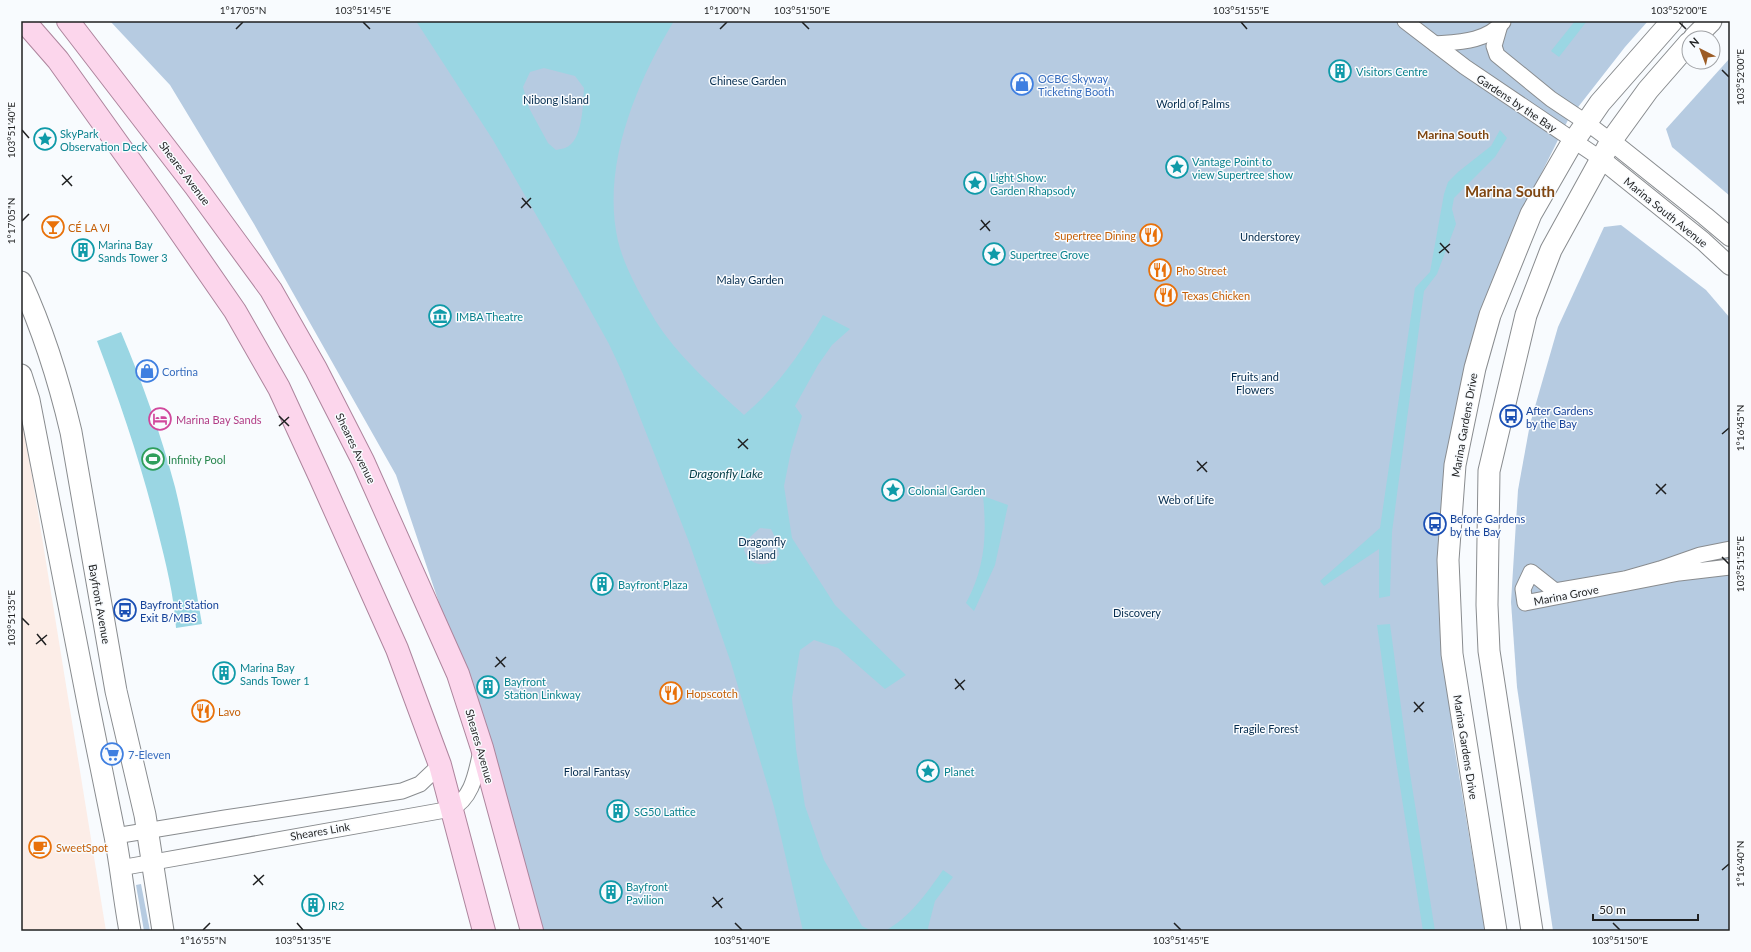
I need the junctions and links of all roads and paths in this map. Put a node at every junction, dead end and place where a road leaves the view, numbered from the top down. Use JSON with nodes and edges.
{"nodes":[{"id":1,"x":24,"y":21,"type":"edge"},
{"id":2,"x":68,"y":21,"type":"edge"},
{"id":3,"x":1405,"y":21,"type":"edge"},
{"id":4,"x":1672,"y":21,"type":"edge"},
{"id":5,"x":1711,"y":21,"type":"edge"},
{"id":6,"x":1502,"y":23,"type":"edge"},
{"id":7,"x":1702,"y":30,"type":"edge"},
{"id":8,"x":1435,"y":44,"type":"junction"},
{"id":9,"x":1681,"y":52,"type":"edge"},
{"id":10,"x":1586,"y":122,"type":"junction"},
{"id":11,"x":1574,"y":141,"type":"junction"},
{"id":12,"x":1611,"y":141,"type":"junction"},
{"id":13,"x":1601,"y":159,"type":"junction"},
{"id":14,"x":1730,"y":237,"type":"edge"},
{"id":15,"x":1730,"y":266,"type":"edge"},
{"id":16,"x":21,"y":282,"type":"edge"},
{"id":17,"x":21,"y":375,"type":"edge"},
{"id":18,"x":1730,"y":549,"type":"edge"},
{"id":19,"x":1730,"y":567,"type":"edge"},
{"id":20,"x":482,"y":748,"type":"junction"},
{"id":21,"x":440,"y":765,"type":"junction"},
{"id":22,"x":451,"y":808,"type":"junction"},
{"id":23,"x":148,"y":831,"type":"junction"},
{"id":24,"x":115,"y":836,"type":"junction"},
{"id":25,"x":152,"y":863,"type":"junction"},
{"id":26,"x":120,"y":868,"type":"junction"},
{"id":27,"x":130,"y":931,"type":"edge"},
{"id":28,"x":163,"y":931,"type":"edge"},
{"id":29,"x":484,"y":931,"type":"edge"},
{"id":30,"x":532,"y":931,"type":"edge"},
{"id":31,"x":1496,"y":931,"type":"edge"},
{"id":32,"x":1532,"y":931,"type":"edge"}],
"edges":[{"from":1,"to":21,"type":"main road"},
{"from":2,"to":20,"type":"main road","name":"Sheares Avenue"},
{"from":3,"to":8,"type":"street","name":"Gardens by the Bay"},
{"from":4,"to":10,"type":"main road","name":"Marina Gardens Drive"},
{"from":5,"to":7,"type":"main road"},
{"from":6,"to":8,"type":"street","name":"Gardens by the Bay"},
{"from":6,"to":10,"type":"street","name":"Gardens by the Bay"},
{"from":8,"to":11,"type":"street","name":"Gardens by the Bay"},
{"from":9,"to":12,"type":"main road"},
{"from":10,"to":11,"type":"main road","name":"Marina Gardens Drive"},
{"from":10,"to":12,"type":"street","name":"Gardens by the Bay"},
{"from":11,"to":13,"type":"street","name":"Gardens by the Bay"},
{"from":11,"to":31,"type":"main road","name":"Marina Gardens Drive"},
{"from":12,"to":13,"type":"main road"},
{"from":12,"to":14,"type":"street","name":"Marina South Avenue"},
{"from":13,"to":15,"type":"street","name":"Marina South Avenue"},
{"from":13,"to":32,"type":"main road"},
{"from":16,"to":23,"type":"main road","name":"Bayfront Avenue"},
{"from":17,"to":24,"type":"main road"},
{"from":18,"to":19,"type":"street","name":"Marina Grove"},
{"from":20,"to":22,"type":"street","name":"Sheares Link"},
{"from":20,"to":30,"type":"main road","name":"Sheares Avenue"},
{"from":21,"to":22,"type":"main road"},
{"from":21,"to":23,"type":"street"},
{"from":22,"to":25,"type":"street","name":"Sheares Link"},
{"from":22,"to":29,"type":"main road"},
{"from":23,"to":24,"type":"street"},
{"from":23,"to":25,"type":"main road","name":"Bayfront Avenue"},
{"from":24,"to":26,"type":"main road"},
{"from":25,"to":26,"type":"street","name":"Sheares Link"},
{"from":25,"to":28,"type":"main road","name":"Bayfront Avenue"},
{"from":26,"to":27,"type":"main road"}]}
